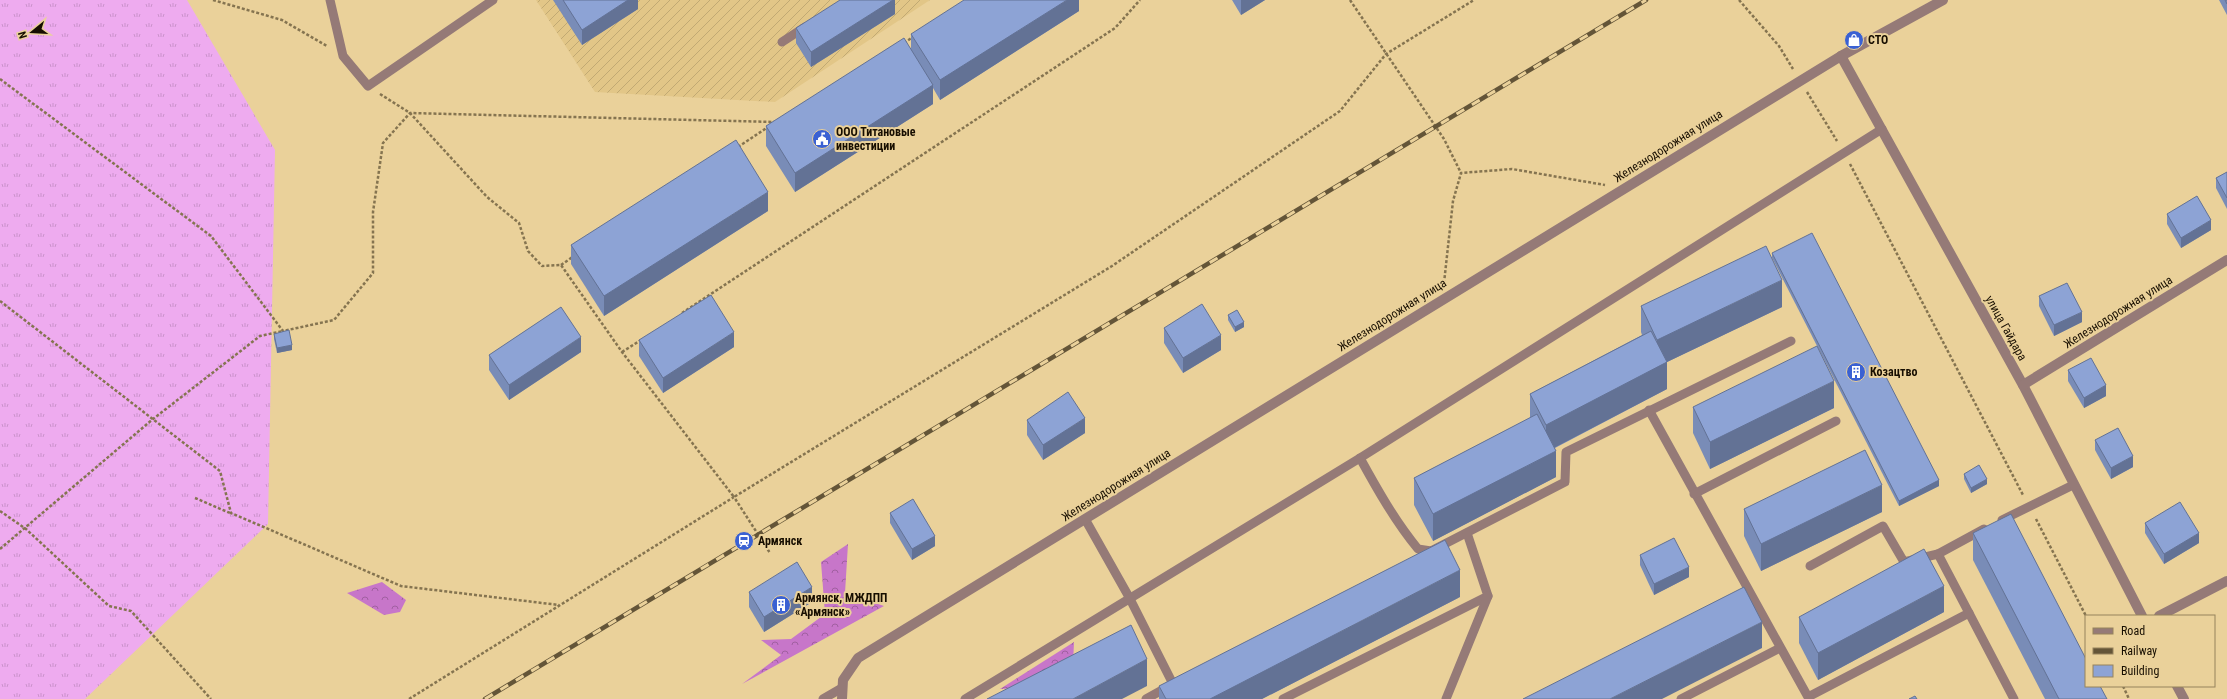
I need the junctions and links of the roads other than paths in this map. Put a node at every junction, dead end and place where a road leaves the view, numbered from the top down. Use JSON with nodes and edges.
{"nodes":[{"id":1,"x":330,"y":0,"type":"edge"},
{"id":2,"x":492,"y":0,"type":"edge"},
{"id":3,"x":1943,"y":0,"type":"edge"},
{"id":4,"x":814,"y":21,"type":"edge"},
{"id":5,"x":782,"y":42,"type":"dead end"},
{"id":6,"x":1841,"y":56,"type":"junction"},
{"id":7,"x":1882,"y":129,"type":"junction"},
{"id":8,"x":2227,"y":260,"type":"edge"},
{"id":9,"x":1791,"y":341,"type":"dead end"},
{"id":10,"x":2023,"y":385,"type":"junction"},
{"id":11,"x":1649,"y":410,"type":"junction"},
{"id":12,"x":1836,"y":421,"type":"dead end"},
{"id":13,"x":1360,"y":458,"type":"junction"},
{"id":14,"x":2073,"y":485,"type":"junction"},
{"id":15,"x":1694,"y":494,"type":"junction"},
{"id":16,"x":1085,"y":519,"type":"junction"},
{"id":17,"x":1467,"y":533,"type":"junction"},
{"id":18,"x":1938,"y":554,"type":"junction"},
{"id":19,"x":1810,"y":566,"type":"dead end"},
{"id":20,"x":2227,"y":581,"type":"edge"},
{"id":21,"x":1488,"y":596,"type":"junction"},
{"id":22,"x":1129,"y":597,"type":"junction"},
{"id":23,"x":1969,"y":612,"type":"junction"},
{"id":24,"x":2141,"y":615,"type":"edge"},
{"id":25,"x":2161,"y":615,"type":"edge"},
{"id":26,"x":1780,"y":648,"type":"junction"},
{"id":27,"x":2178,"y":687,"type":"edge"},
{"id":28,"x":842,"y":688,"type":"junction"},
{"id":29,"x":823,"y":699,"type":"edge"},
{"id":30,"x":842,"y":699,"type":"edge"},
{"id":31,"x":965,"y":699,"type":"edge"},
{"id":32,"x":1146,"y":699,"type":"edge"},
{"id":33,"x":1283,"y":699,"type":"edge"},
{"id":34,"x":1446,"y":699,"type":"edge"},
{"id":35,"x":1680,"y":699,"type":"edge"},
{"id":36,"x":2014,"y":699,"type":"edge"},
{"id":37,"x":2184,"y":699,"type":"edge"}],
"edges":[{"from":1,"to":2,"type":"lane"},
{"from":3,"to":6,"type":"street","name":"Железнодорожная улица"},
{"from":4,"to":5,"type":"lane"},
{"from":6,"to":7,"type":"street","name":"улица Гайдара"},
{"from":6,"to":16,"type":"street","name":"Железнодорожная улица"},
{"from":7,"to":10,"type":"street","name":"улица Гайдара"},
{"from":7,"to":13,"type":"lane"},
{"from":8,"to":10,"type":"street","name":"Железнодорожная улица"},
{"from":9,"to":11,"type":"lane"},
{"from":10,"to":14,"type":"street","name":"улица Гайдара"},
{"from":11,"to":15,"type":"lane"},
{"from":11,"to":17,"type":"lane"},
{"from":12,"to":15,"type":"lane"},
{"from":13,"to":17,"type":"lane"},
{"from":13,"to":22,"type":"lane"},
{"from":14,"to":18,"type":"lane"},
{"from":14,"to":24,"type":"street","name":"улица Гайдара"},
{"from":15,"to":26,"type":"lane"},
{"from":16,"to":22,"type":"lane"},
{"from":16,"to":28,"type":"street","name":"Железнодорожная улица"},
{"from":17,"to":21,"type":"lane"},
{"from":18,"to":19,"type":"lane"},
{"from":18,"to":23,"type":"lane"},
{"from":20,"to":25,"type":"street"},
{"from":21,"to":33,"type":"lane"},
{"from":21,"to":34,"type":"lane"},
{"from":22,"to":31,"type":"lane"},
{"from":22,"to":32,"type":"lane"},
{"from":23,"to":26,"type":"lane"},
{"from":23,"to":36,"type":"lane"},
{"from":26,"to":35,"type":"lane"},
{"from":27,"to":37,"type":"street"},
{"from":28,"to":29,"type":"lane"},
{"from":28,"to":30,"type":"street"}]}
